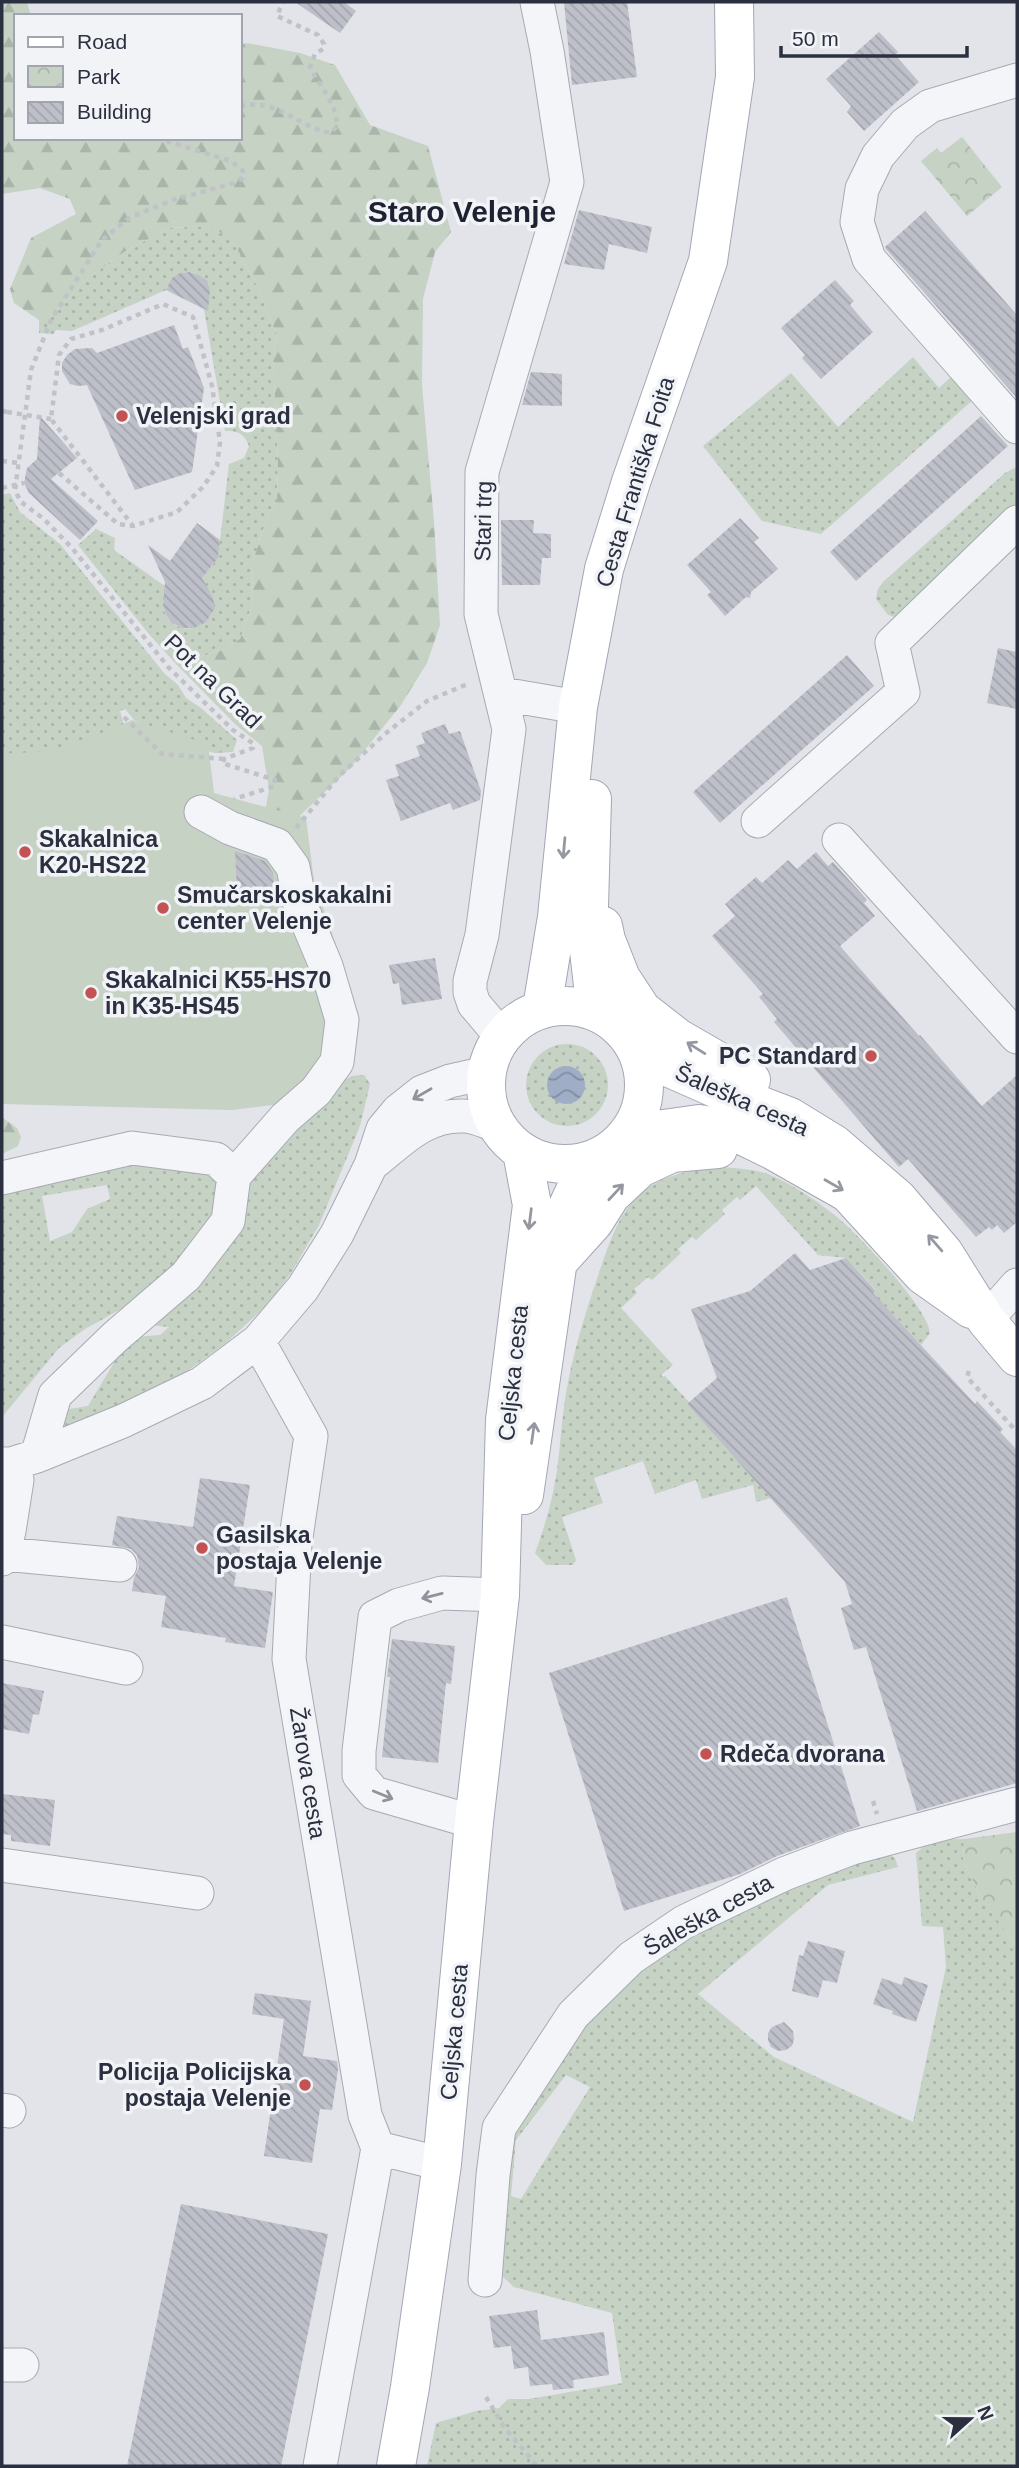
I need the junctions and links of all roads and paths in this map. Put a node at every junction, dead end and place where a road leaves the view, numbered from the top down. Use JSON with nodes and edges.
{"nodes":[{"id":1,"x":283,"y":2,"type":"edge"},
{"id":2,"x":537,"y":2,"type":"edge"},
{"id":3,"x":734,"y":2,"type":"edge"},
{"id":4,"x":755,"y":2,"type":"edge"},
{"id":5,"x":1017,"y":80,"type":"edge"},
{"id":6,"x":242,"y":106,"type":"edge"},
{"id":7,"x":163,"y":140,"type":"edge"},
{"id":8,"x":4,"y":411,"type":"edge"},
{"id":9,"x":51,"y":419,"type":"junction"},
{"id":10,"x":1017,"y":427,"type":"edge"},
{"id":11,"x":2,"y":461,"type":"edge"},
{"id":12,"x":19,"y":463,"type":"junction"},
{"id":13,"x":59,"y":473,"type":"dead end"},
{"id":14,"x":24,"y":483,"type":"dead end"},
{"id":15,"x":2,"y":488,"type":"edge"},
{"id":16,"x":14,"y":488,"type":"junction"},
{"id":17,"x":1017,"y":522,"type":"edge"},
{"id":18,"x":133,"y":526,"type":"junction"},
{"id":19,"x":499,"y":683,"type":"junction"},
{"id":20,"x":578,"y":707,"type":"junction"},
{"id":21,"x":124,"y":717,"type":"dead end"},
{"id":22,"x":224,"y":759,"type":"junction"},
{"id":23,"x":212,"y":807,"type":"joint"},
{"id":24,"x":758,"y":821,"type":"dead end"},
{"id":25,"x":291,"y":834,"type":"dead end"},
{"id":26,"x":839,"y":840,"type":"dead end"},
{"id":27,"x":590,"y":865,"type":"junction"},
{"id":28,"x":542,"y":1009,"type":"junction"},
{"id":29,"x":596,"y":1011,"type":"junction"},
{"id":30,"x":502,"y":1037,"type":"junction"},
{"id":31,"x":1017,"y":1037,"type":"edge"},
{"id":32,"x":631,"y":1041,"type":"junction"},
{"id":33,"x":486,"y":1073,"type":"junction"},
{"id":34,"x":790,"y":1117,"type":"junction"},
{"id":35,"x":496,"y":1125,"type":"junction"},
{"id":36,"x":619,"y":1143,"type":"junction"},
{"id":37,"x":774,"y":1151,"type":"junction"},
{"id":38,"x":522,"y":1152,"type":"junction"},
{"id":39,"x":371,"y":1165,"type":"junction"},
{"id":40,"x":234,"y":1176,"type":"junction"},
{"id":41,"x":2,"y":1178,"type":"edge"},
{"id":42,"x":557,"y":1263,"type":"junction"},
{"id":43,"x":1017,"y":1285,"type":"edge"},
{"id":44,"x":986,"y":1320,"type":"junction"},
{"id":45,"x":258,"y":1341,"type":"junction"},
{"id":46,"x":1017,"y":1357,"type":"edge"},
{"id":47,"x":970,"y":1371,"type":"dead end"},
{"id":48,"x":996,"y":1409,"type":"junction"},
{"id":49,"x":990,"y":1415,"type":"dead end"},
{"id":50,"x":1017,"y":1432,"type":"edge"},
{"id":51,"x":17,"y":1461,"type":"edge"},
{"id":52,"x":3,"y":1557,"type":"edge"},
{"id":53,"x":120,"y":1565,"type":"dead end"},
{"id":54,"x":500,"y":1595,"type":"junction"},
{"id":55,"x":2,"y":1642,"type":"edge"},
{"id":56,"x":126,"y":1668,"type":"dead end"},
{"id":57,"x":1017,"y":1804,"type":"edge"},
{"id":58,"x":474,"y":1822,"type":"junction"},
{"id":59,"x":2,"y":1865,"type":"edge"},
{"id":60,"x":197,"y":1893,"type":"dead end"},
{"id":61,"x":378,"y":2148,"type":"junction"},
{"id":62,"x":442,"y":2164,"type":"junction"},
{"id":63,"x":485,"y":2280,"type":"dead end"},
{"id":64,"x":486,"y":2397,"type":"dead end"},
{"id":65,"x":320,"y":2466,"type":"edge"},
{"id":66,"x":396,"y":2466,"type":"edge"},
{"id":67,"x":537,"y":2466,"type":"edge"}],
"edges":[{"from":1,"to":6,"type":"path"},
{"from":2,"to":19,"type":"street","name":"Stari trg"},
{"from":3,"to":20,"type":"main road","name":"Cesta Františka Foita"},
{"from":4,"to":27,"type":"main road","name":"Cesta Františka Foita"},
{"from":5,"to":10,"type":"street"},
{"from":7,"to":12,"type":"path"},
{"from":8,"to":9,"type":"path","bridge":true},
{"from":9,"to":18,"type":"path"},
{"from":9,"to":18,"type":"path"},
{"from":11,"to":12,"type":"path"},
{"from":12,"to":16,"type":"path"},
{"from":13,"to":18,"type":"path"},
{"from":14,"to":16,"type":"path"},
{"from":15,"to":16,"type":"path"},
{"from":16,"to":22,"type":"path","name":"Pot na Grad"},
{"from":17,"to":24,"type":"street"},
{"from":19,"to":20,"type":"street"},
{"from":19,"to":25,"type":"path"},
{"from":19,"to":30,"type":"street","name":"Stari trg"},
{"from":20,"to":28,"type":"main road","name":"Cesta Františka Foita","one_way":true},
{"from":21,"to":22,"type":"path"},
{"from":22,"to":23,"type":"path"},
{"from":23,"to":40,"type":"street"},
{"from":26,"to":31,"type":"street"},
{"from":27,"to":29,"type":"main road","name":"Cesta Františka Foita"},
{"from":34,"to":27,"type":"main road","name":"Cesta Františka Foita","one_way":true},
{"from":28,"to":29,"type":"main road"},
{"from":28,"to":30,"type":"main road"},
{"from":29,"to":32,"type":"main road"},
{"from":30,"to":33,"type":"main road"},
{"from":32,"to":34,"type":"main road","name":"Šaleška cesta"},
{"from":32,"to":36,"type":"main road"},
{"from":33,"to":35,"type":"main road"},
{"from":33,"to":39,"type":"street","one_way":true},
{"from":44,"to":34,"type":"main road","name":"Šaleška cesta","one_way":true},
{"from":35,"to":38,"type":"main road"},
{"from":35,"to":39,"type":"street"},
{"from":36,"to":37,"type":"main road","name":"Šaleška cesta"},
{"from":36,"to":38,"type":"main road"},
{"from":36,"to":42,"type":"main road","name":"Celjska cesta"},
{"from":42,"to":37,"type":"main road","one_way":true},
{"from":37,"to":44,"type":"main road","name":"Šaleška cesta","one_way":true},
{"from":38,"to":54,"type":"main road","name":"Celjska cesta","one_way":true},
{"from":39,"to":45,"type":"street"},
{"from":40,"to":41,"type":"street"},
{"from":40,"to":51,"type":"street"},
{"from":54,"to":42,"type":"main road","name":"Celjska cesta","one_way":true},
{"from":43,"to":44,"type":"street"},
{"from":44,"to":46,"type":"main road","name":"Šaleška cesta"},
{"from":45,"to":51,"type":"street"},
{"from":45,"to":61,"type":"street","name":"Žarova cesta"},
{"from":47,"to":48,"type":"path"},
{"from":48,"to":49,"type":"path"},
{"from":48,"to":50,"type":"path"},
{"from":51,"to":52,"type":"street"},
{"from":52,"to":53,"type":"street"},
{"from":54,"to":58,"type":"main road","name":"Celjska cesta"},
{"from":54,"to":58,"type":"street","one_way":true},
{"from":55,"to":56,"type":"street"},
{"from":57,"to":63,"type":"street","name":"Šaleška cesta"},
{"from":58,"to":62,"type":"main road","name":"Celjska cesta"},
{"from":59,"to":60,"type":"street"},
{"from":61,"to":62,"type":"street"},
{"from":61,"to":65,"type":"street"},
{"from":62,"to":66,"type":"main road","name":"Celjska cesta"},
{"from":64,"to":67,"type":"path"}]}
